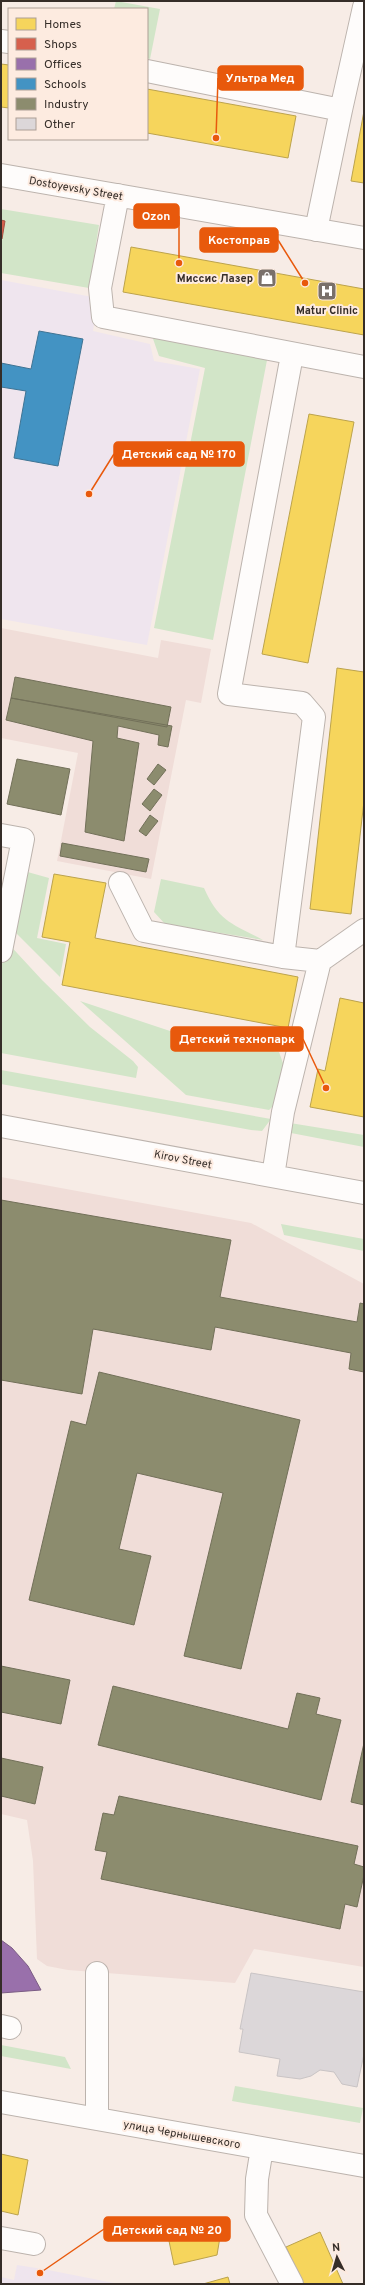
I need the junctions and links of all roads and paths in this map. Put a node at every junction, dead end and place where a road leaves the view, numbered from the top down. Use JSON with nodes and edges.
{"nodes":[{"id":1,"x":364,"y":7,"type":"edge"},
{"id":2,"x":148,"y":70,"type":"edge"},
{"id":3,"x":341,"y":110,"type":"junction"},
{"id":4,"x":1,"y":175,"type":"edge"},
{"id":5,"x":118,"y":195,"type":"junction"},
{"id":6,"x":316,"y":230,"type":"junction"},
{"id":7,"x":364,"y":238,"type":"edge"},
{"id":8,"x":292,"y":355,"type":"junction"},
{"id":9,"x":364,"y":367,"type":"edge"},
{"id":10,"x":1,"y":835,"type":"edge"},
{"id":11,"x":120,"y":883,"type":"dead end"},
{"id":12,"x":364,"y":930,"type":"edge"},
{"id":13,"x":1,"y":951,"type":"edge"},
{"id":14,"x":283,"y":957,"type":"junction"},
{"id":15,"x":320,"y":961,"type":"junction"},
{"id":16,"x":1,"y":1126,"type":"edge"},
{"id":17,"x":274,"y":1176,"type":"junction"},
{"id":18,"x":364,"y":1193,"type":"edge"},
{"id":19,"x":97,"y":1973,"type":"dead end"},
{"id":20,"x":1,"y":2102,"type":"edge"},
{"id":21,"x":97,"y":2119,"type":"junction"},
{"id":22,"x":262,"y":2148,"type":"junction"},
{"id":23,"x":364,"y":2166,"type":"edge"},
{"id":24,"x":1,"y":2238,"type":"edge"},
{"id":25,"x":34,"y":2244,"type":"dead end"},
{"id":26,"x":292,"y":2284,"type":"edge"}],
"edges":[{"from":1,"to":3,"type":"street"},
{"from":2,"to":3,"type":"street"},
{"from":3,"to":6,"type":"street"},
{"from":4,"to":5,"type":"street","name":"Dostoyevsky Street"},
{"from":5,"to":6,"type":"street","name":"Dostoyevsky Street"},
{"from":5,"to":8,"type":"street"},
{"from":6,"to":7,"type":"street","name":"Dostoyevsky Street"},
{"from":8,"to":9,"type":"street"},
{"from":8,"to":14,"type":"street"},
{"from":10,"to":13,"type":"street"},
{"from":11,"to":14,"type":"street"},
{"from":12,"to":15,"type":"street"},
{"from":14,"to":15,"type":"street"},
{"from":15,"to":17,"type":"street"},
{"from":16,"to":17,"type":"street","name":"Kirov Street"},
{"from":17,"to":18,"type":"street","name":"Kirov Street"},
{"from":19,"to":21,"type":"street"},
{"from":20,"to":21,"type":"street","name":"улица Чернышевского"},
{"from":21,"to":22,"type":"street","name":"улица Чернышевского"},
{"from":22,"to":23,"type":"street","name":"улица Чернышевского"},
{"from":22,"to":26,"type":"street"},
{"from":24,"to":25,"type":"street"}]}
